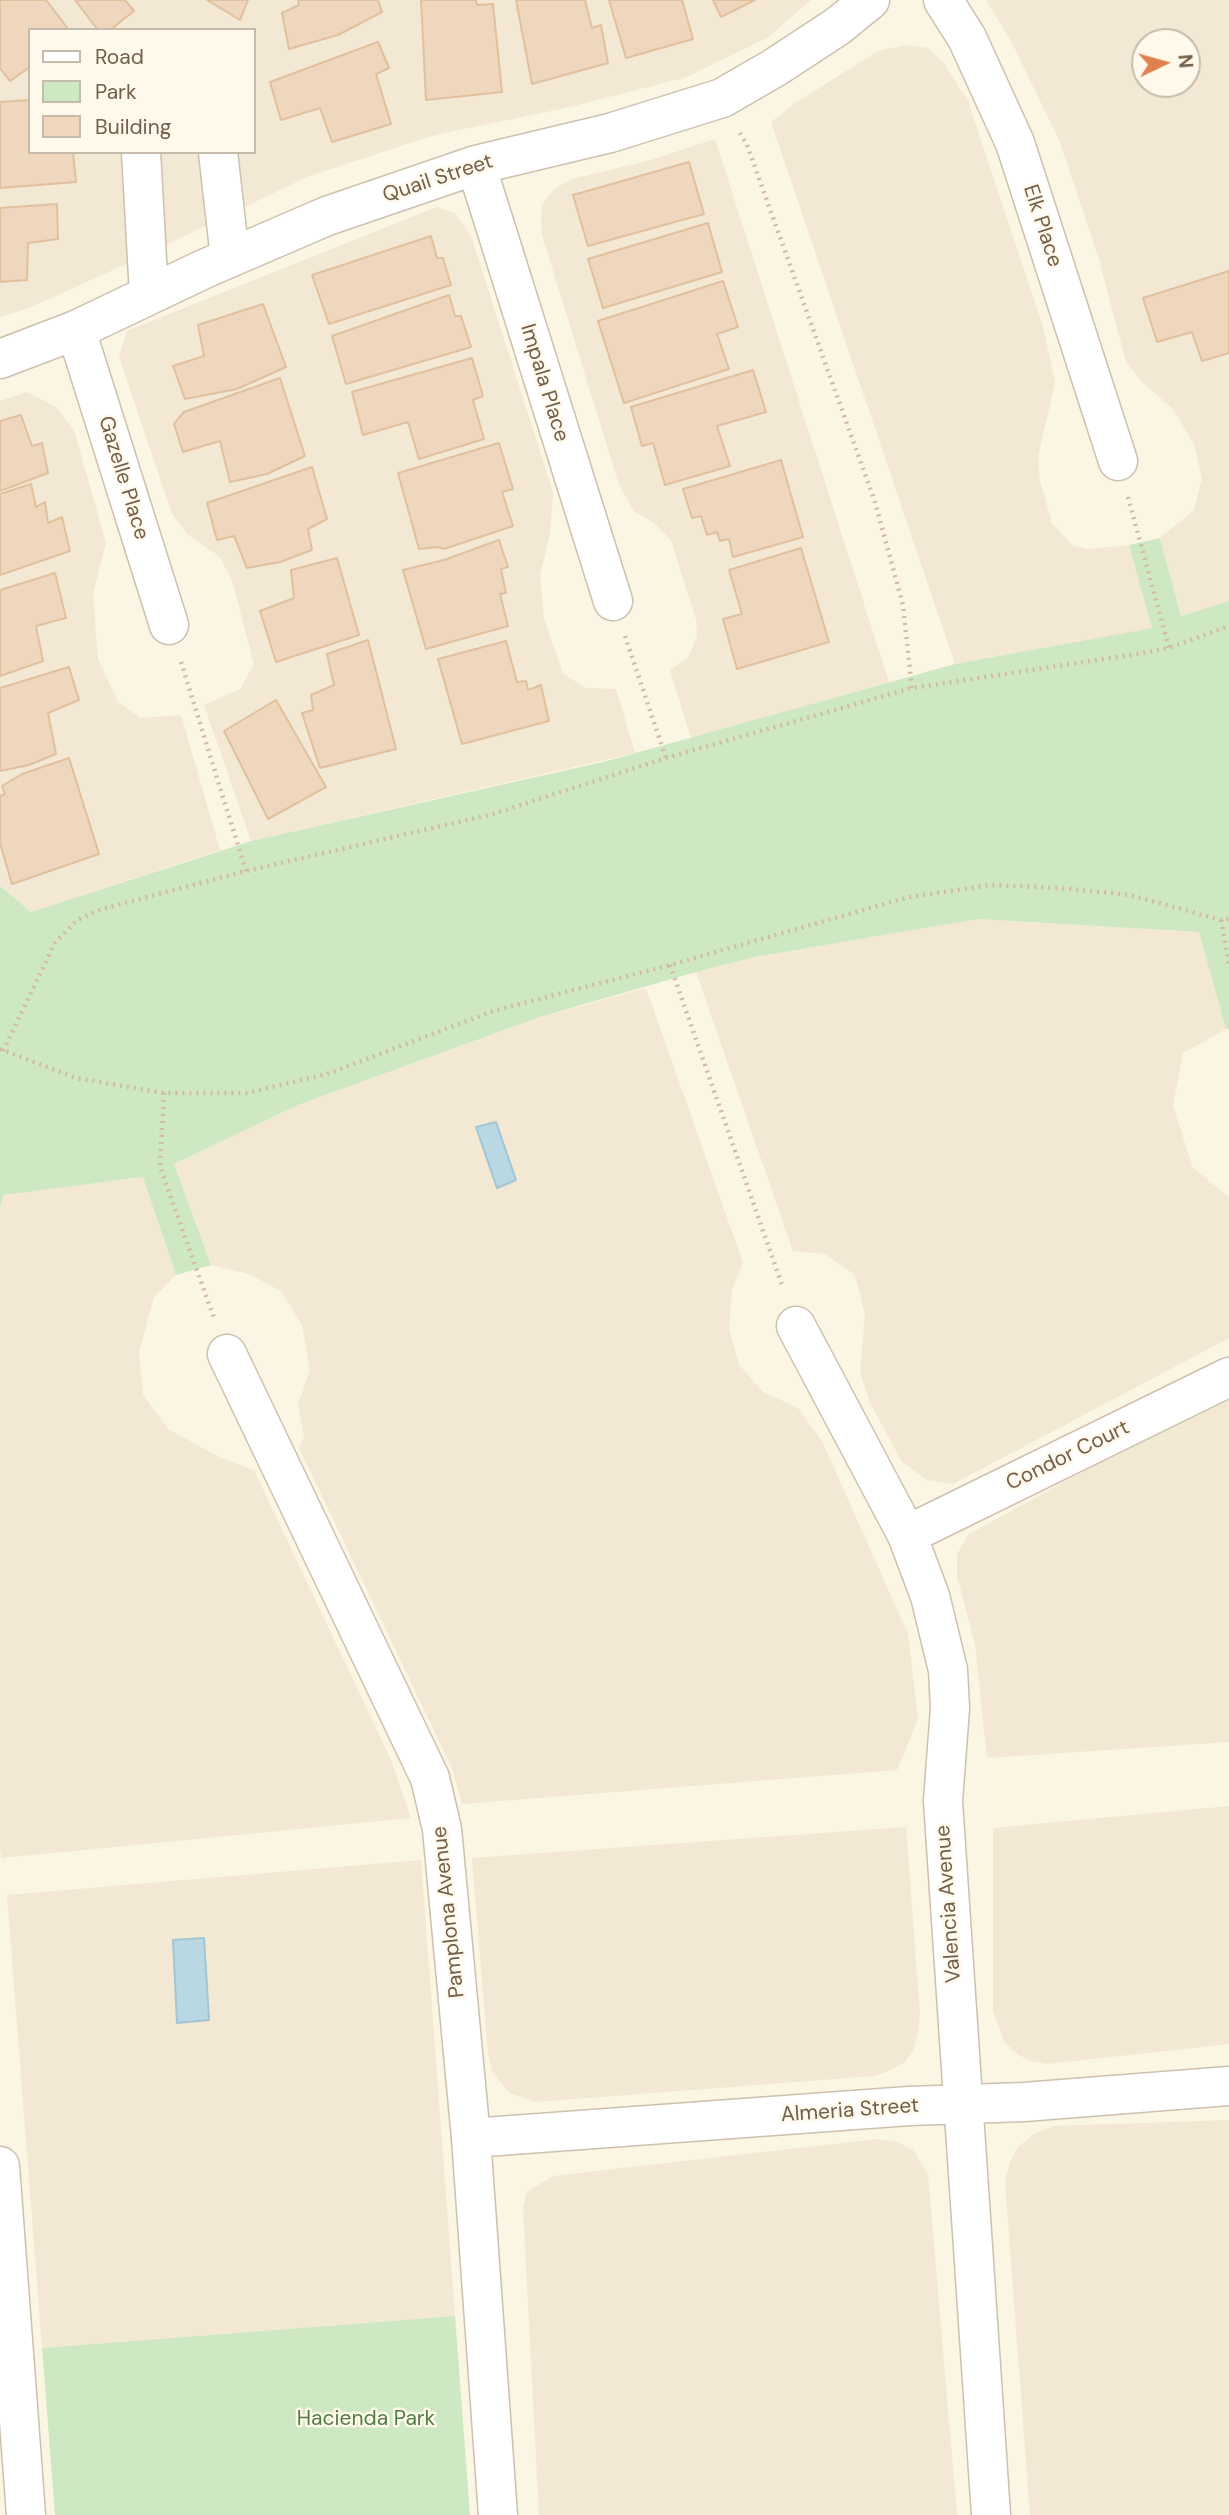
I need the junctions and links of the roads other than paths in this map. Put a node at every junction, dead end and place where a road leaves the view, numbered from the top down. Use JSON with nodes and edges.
{"nodes":[{"id":1,"x":870,"y":0,"type":"edge"},
{"id":2,"x":943,"y":0,"type":"edge"},
{"id":3,"x":141,"y":154,"type":"edge"},
{"id":4,"x":218,"y":154,"type":"edge"},
{"id":5,"x":476,"y":165,"type":"junction"},
{"id":6,"x":230,"y":258,"type":"junction"},
{"id":7,"x":149,"y":295,"type":"junction"},
{"id":8,"x":76,"y":330,"type":"junction"},
{"id":9,"x":0,"y":359,"type":"edge"},
{"id":10,"x":1118,"y":461,"type":"road end"},
{"id":11,"x":613,"y":601,"type":"road end"},
{"id":12,"x":169,"y":625,"type":"road end"},
{"id":13,"x":796,"y":1326,"type":"road end"},
{"id":14,"x":226,"y":1354,"type":"road end"},
{"id":15,"x":1229,"y":1377,"type":"edge"},
{"id":16,"x":907,"y":1535,"type":"junction"},
{"id":17,"x":1229,"y":2087,"type":"edge"},
{"id":18,"x":964,"y":2103,"type":"junction"},
{"id":19,"x":471,"y":2138,"type":"junction"},
{"id":20,"x":0,"y":2173,"type":"edge"},
{"id":21,"x":26,"y":2515,"type":"edge"},
{"id":22,"x":498,"y":2515,"type":"edge"},
{"id":23,"x":991,"y":2515,"type":"edge"}],
"edges":[{"from":1,"to":5,"type":"street","name":"Quail Street"},
{"from":2,"to":10,"type":"street","name":"Elk Place"},
{"from":3,"to":7,"type":"street"},
{"from":4,"to":6,"type":"street"},
{"from":5,"to":6,"type":"street","name":"Quail Street"},
{"from":5,"to":11,"type":"street","name":"Impala Place"},
{"from":6,"to":7,"type":"street","name":"Quail Street"},
{"from":7,"to":8,"type":"street","name":"Quail Street"},
{"from":8,"to":9,"type":"street","name":"Quail Street"},
{"from":8,"to":12,"type":"street","name":"Gazelle Place"},
{"from":13,"to":16,"type":"street","name":"Valencia Avenue"},
{"from":14,"to":19,"type":"street","name":"Pamplona Avenue"},
{"from":15,"to":16,"type":"street","name":"Condor Court"},
{"from":16,"to":18,"type":"street","name":"Valencia Avenue"},
{"from":17,"to":18,"type":"street","name":"Almeria Street"},
{"from":18,"to":19,"type":"street","name":"Almeria Street"},
{"from":18,"to":23,"type":"street","name":"Valencia Avenue"},
{"from":19,"to":22,"type":"street","name":"Pamplona Avenue"},
{"from":20,"to":21,"type":"street"}]}
